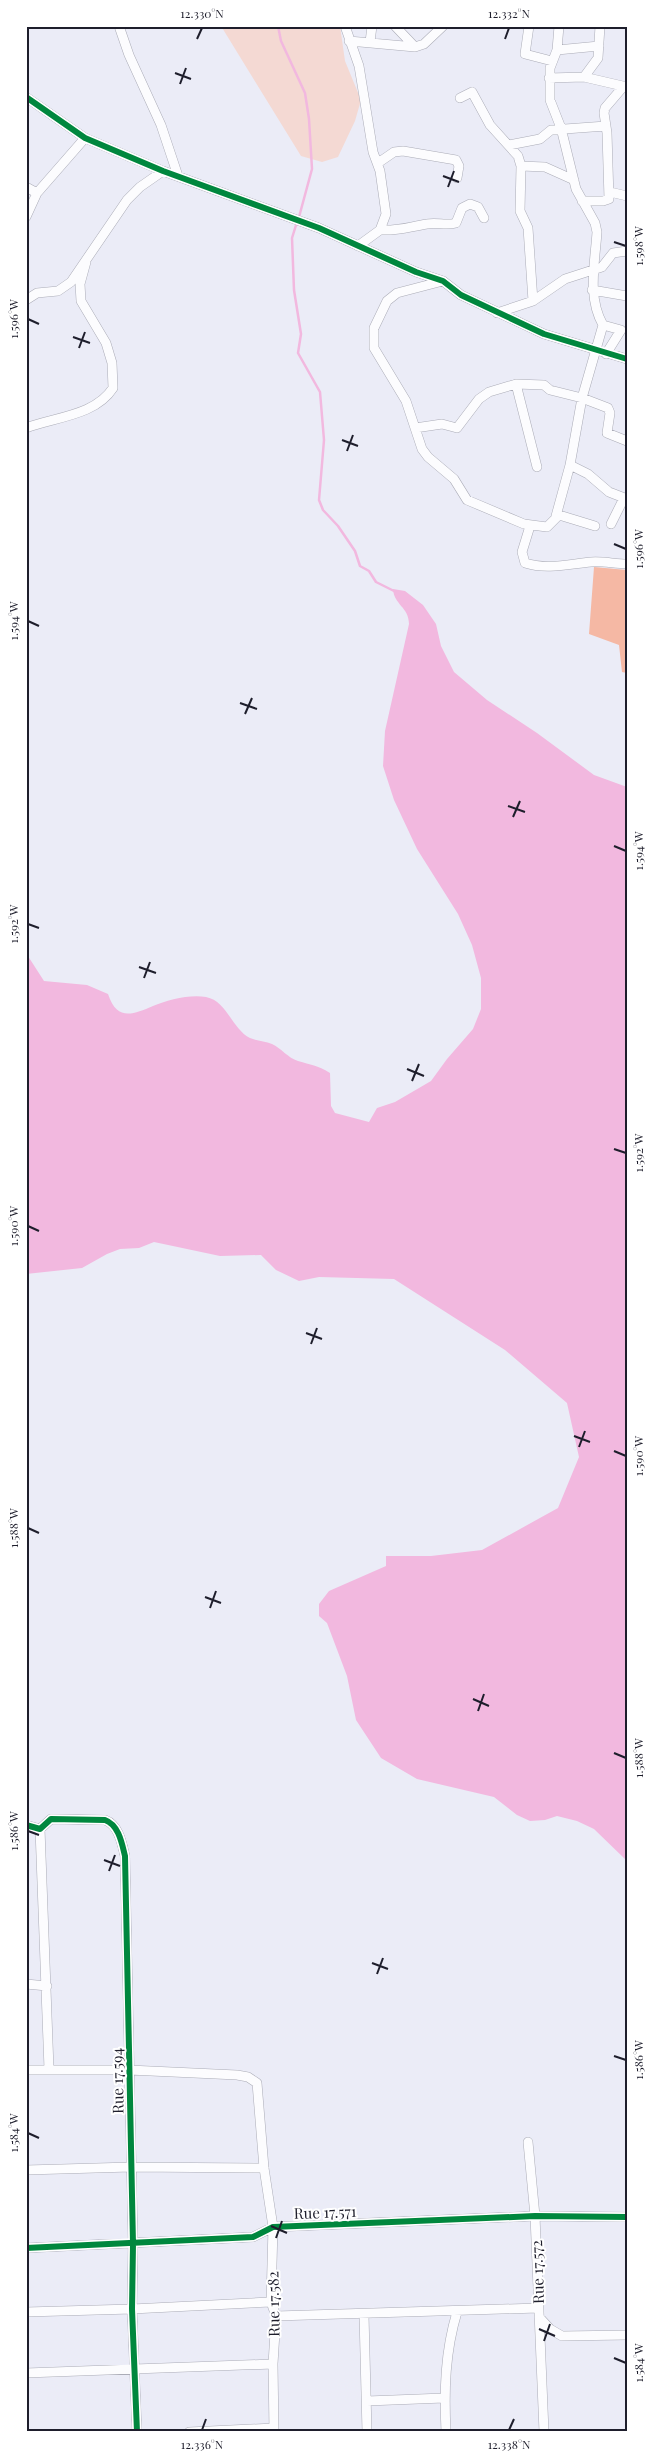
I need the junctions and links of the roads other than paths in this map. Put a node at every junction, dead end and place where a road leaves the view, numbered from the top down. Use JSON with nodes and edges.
{"nodes":[{"id":1,"x":119,"y":26,"type":"edge"},
{"id":2,"x":345,"y":26,"type":"edge"},
{"id":3,"x":372,"y":26,"type":"edge"},
{"id":4,"x":396,"y":26,"type":"edge"},
{"id":5,"x":443,"y":26,"type":"edge"},
{"id":6,"x":529,"y":26,"type":"edge"},
{"id":7,"x":559,"y":26,"type":"edge"},
{"id":8,"x":600,"y":26,"type":"edge"},
{"id":9,"x":349,"y":41,"type":"junction"},
{"id":10,"x":370,"y":42,"type":"junction"},
{"id":11,"x":599,"y":46,"type":"junction"},
{"id":12,"x":415,"y":47,"type":"junction"},
{"id":13,"x":557,"y":50,"type":"junction"},
{"id":14,"x":552,"y":61,"type":"junction"},
{"id":15,"x":584,"y":77,"type":"junction"},
{"id":16,"x":550,"y":78,"type":"junction"},
{"id":17,"x":625,"y":87,"type":"edge"},
{"id":18,"x":26,"y":97,"type":"edge"},
{"id":19,"x":460,"y":98,"type":"dead end"},
{"id":20,"x":606,"y":126,"type":"junction"},
{"id":21,"x":561,"y":128,"type":"junction"},
{"id":22,"x":85,"y":138,"type":"junction"},
{"id":23,"x":510,"y":145,"type":"junction"},
{"id":24,"x":378,"y":163,"type":"junction"},
{"id":25,"x":521,"y":166,"type":"junction"},
{"id":26,"x":163,"y":171,"type":"junction"},
{"id":27,"x":178,"y":176,"type":"junction"},
{"id":28,"x":457,"y":178,"type":"dead end"},
{"id":29,"x":574,"y":180,"type":"junction"},
{"id":30,"x":26,"y":186,"type":"edge"},
{"id":31,"x":610,"y":192,"type":"junction"},
{"id":32,"x":38,"y":193,"type":"junction"},
{"id":33,"x":627,"y":196,"type":"edge"},
{"id":34,"x":582,"y":200,"type":"junction"},
{"id":35,"x":26,"y":217,"type":"edge"},
{"id":36,"x":484,"y":218,"type":"dead end"},
{"id":37,"x":380,"y":230,"type":"junction"},
{"id":38,"x":358,"y":246,"type":"junction"},
{"id":39,"x":627,"y":251,"type":"edge"},
{"id":40,"x":86,"y":262,"type":"junction"},
{"id":41,"x":594,"y":269,"type":"junction"},
{"id":42,"x":443,"y":281,"type":"junction"},
{"id":43,"x":592,"y":290,"type":"junction"},
{"id":44,"x":627,"y":296,"type":"edge"},
{"id":45,"x":26,"y":300,"type":"edge"},
{"id":46,"x":533,"y":301,"type":"junction"},
{"id":47,"x":496,"y":313,"type":"junction"},
{"id":48,"x":603,"y":325,"type":"junction"},
{"id":49,"x":624,"y":327,"type":"edge"},
{"id":50,"x":595,"y":350,"type":"junction"},
{"id":51,"x":606,"y":354,"type":"junction"},
{"id":52,"x":627,"y":359,"type":"edge"},
{"id":53,"x":516,"y":384,"type":"junction"},
{"id":54,"x":582,"y":398,"type":"junction"},
{"id":55,"x":26,"y":428,"type":"edge"},
{"id":56,"x":415,"y":428,"type":"junction"},
{"id":57,"x":627,"y":441,"type":"edge"},
{"id":58,"x":570,"y":465,"type":"junction"},
{"id":59,"x":537,"y":467,"type":"dead end"},
{"id":60,"x":626,"y":498,"type":"edge"},
{"id":61,"x":556,"y":516,"type":"junction"},
{"id":62,"x":611,"y":524,"type":"dead end"},
{"id":63,"x":530,"y":526,"type":"junction"},
{"id":64,"x":595,"y":526,"type":"dead end"},
{"id":65,"x":627,"y":564,"type":"edge"},
{"id":66,"x":26,"y":1825,"type":"edge"},
{"id":67,"x":40,"y":1828,"type":"junction"},
{"id":68,"x":26,"y":1984,"type":"edge"},
{"id":69,"x":47,"y":1986,"type":"junction"},
{"id":70,"x":49,"y":2069,"type":"junction"},
{"id":71,"x":26,"y":2070,"type":"edge"},
{"id":72,"x":129,"y":2070,"type":"junction"},
{"id":73,"x":528,"y":2142,"type":"dead end"},
{"id":74,"x":131,"y":2167,"type":"junction"},
{"id":75,"x":264,"y":2168,"type":"junction"},
{"id":76,"x":26,"y":2170,"type":"edge"},
{"id":77,"x":534,"y":2216,"type":"junction"},
{"id":78,"x":627,"y":2216,"type":"edge"},
{"id":79,"x":273,"y":2227,"type":"junction"},
{"id":80,"x":133,"y":2244,"type":"junction"},
{"id":81,"x":26,"y":2248,"type":"edge"},
{"id":82,"x":271,"y":2302,"type":"junction"},
{"id":83,"x":132,"y":2310,"type":"junction"},
{"id":84,"x":26,"y":2312,"type":"edge"},
{"id":85,"x":458,"y":2312,"type":"junction"},
{"id":86,"x":538,"y":2312,"type":"junction"},
{"id":87,"x":364,"y":2315,"type":"junction"},
{"id":88,"x":276,"y":2316,"type":"junction"},
{"id":89,"x":627,"y":2335,"type":"edge"},
{"id":90,"x":273,"y":2364,"type":"junction"},
{"id":91,"x":136,"y":2371,"type":"junction"},
{"id":92,"x":26,"y":2374,"type":"edge"},
{"id":93,"x":444,"y":2398,"type":"junction"},
{"id":94,"x":367,"y":2401,"type":"junction"},
{"id":95,"x":274,"y":2430,"type":"edge"},
{"id":96,"x":137,"y":2432,"type":"edge"},
{"id":97,"x":190,"y":2432,"type":"edge"},
{"id":98,"x":368,"y":2432,"type":"edge"},
{"id":99,"x":446,"y":2432,"type":"edge"},
{"id":100,"x":544,"y":2432,"type":"edge"}],
"edges":[{"from":1,"to":27,"type":"street"},
{"from":2,"to":9,"type":"street"},
{"from":3,"to":10,"type":"street"},
{"from":4,"to":12,"type":"street"},
{"from":5,"to":12,"type":"street"},
{"from":6,"to":14,"type":"street"},
{"from":7,"to":13,"type":"street"},
{"from":8,"to":11,"type":"street"},
{"from":9,"to":10,"type":"street"},
{"from":9,"to":24,"type":"street"},
{"from":10,"to":12,"type":"street"},
{"from":11,"to":13,"type":"street"},
{"from":11,"to":15,"type":"street"},
{"from":13,"to":14,"type":"street"},
{"from":14,"to":16,"type":"street"},
{"from":15,"to":16,"type":"street"},
{"from":15,"to":17,"type":"street"},
{"from":16,"to":21,"type":"street"},
{"from":17,"to":20,"type":"street"},
{"from":18,"to":22,"type":"street"},
{"from":19,"to":23,"type":"street"},
{"from":20,"to":21,"type":"street"},
{"from":20,"to":31,"type":"street"},
{"from":21,"to":23,"type":"street"},
{"from":21,"to":29,"type":"street"},
{"from":22,"to":26,"type":"street"},
{"from":22,"to":32,"type":"street"},
{"from":23,"to":25,"type":"street"},
{"from":24,"to":28,"type":"street"},
{"from":24,"to":37,"type":"street"},
{"from":25,"to":29,"type":"street"},
{"from":25,"to":46,"type":"street"},
{"from":26,"to":27,"type":"street"},
{"from":26,"to":40,"type":"street"},
{"from":27,"to":38,"type":"street"},
{"from":29,"to":34,"type":"street"},
{"from":30,"to":32,"type":"street"},
{"from":31,"to":33,"type":"street"},
{"from":31,"to":34,"type":"street"},
{"from":32,"to":35,"type":"street"},
{"from":34,"to":41,"type":"street"},
{"from":36,"to":37,"type":"street"},
{"from":37,"to":38,"type":"street"},
{"from":38,"to":42,"type":"street"},
{"from":39,"to":41,"type":"street"},
{"from":40,"to":45,"type":"street"},
{"from":40,"to":55,"type":"street"},
{"from":41,"to":43,"type":"street"},
{"from":41,"to":46,"type":"street"},
{"from":42,"to":47,"type":"street"},
{"from":42,"to":56,"type":"street"},
{"from":43,"to":44,"type":"street"},
{"from":43,"to":48,"type":"street"},
{"from":46,"to":47,"type":"street"},
{"from":47,"to":50,"type":"street"},
{"from":48,"to":49,"type":"street"},
{"from":48,"to":50,"type":"street"},
{"from":49,"to":51,"type":"street"},
{"from":50,"to":51,"type":"street"},
{"from":50,"to":54,"type":"street"},
{"from":51,"to":52,"type":"street"},
{"from":53,"to":54,"type":"street"},
{"from":53,"to":56,"type":"street"},
{"from":53,"to":59,"type":"street"},
{"from":54,"to":57,"type":"street"},
{"from":54,"to":58,"type":"street"},
{"from":56,"to":63,"type":"street"},
{"from":58,"to":60,"type":"street"},
{"from":58,"to":61,"type":"street"},
{"from":60,"to":62,"type":"street"},
{"from":61,"to":63,"type":"street"},
{"from":61,"to":64,"type":"street"},
{"from":63,"to":65,"type":"street"},
{"from":66,"to":67,"type":"street"},
{"from":67,"to":69,"type":"street"},
{"from":67,"to":72,"type":"street","name":"Rue 17.594"},
{"from":68,"to":69,"type":"street"},
{"from":69,"to":70,"type":"street"},
{"from":70,"to":71,"type":"street"},
{"from":70,"to":72,"type":"street"},
{"from":72,"to":74,"type":"street","name":"Rue 17.594"},
{"from":72,"to":75,"type":"street","name":"Rue 17.582"},
{"from":73,"to":77,"type":"street","name":"Rue 17.572"},
{"from":74,"to":75,"type":"street"},
{"from":74,"to":76,"type":"street"},
{"from":74,"to":80,"type":"street","name":"Rue 17.594"},
{"from":75,"to":79,"type":"street","name":"Rue 17.582"},
{"from":77,"to":78,"type":"street","name":"Rue 17.571"},
{"from":77,"to":79,"type":"street","name":"Rue 17.571"},
{"from":77,"to":86,"type":"street","name":"Rue 17.572"},
{"from":79,"to":80,"type":"street","name":"Rue 17.571"},
{"from":79,"to":82,"type":"street","name":"Rue 17.582"},
{"from":80,"to":81,"type":"street","name":"Rue 17.571"},
{"from":80,"to":83,"type":"street","name":"Rue 17.594"},
{"from":82,"to":83,"type":"street"},
{"from":82,"to":88,"type":"street","name":"Rue 17.582"},
{"from":83,"to":84,"type":"street"},
{"from":83,"to":91,"type":"street","name":"Rue 17.594"},
{"from":85,"to":86,"type":"street"},
{"from":85,"to":87,"type":"street"},
{"from":85,"to":93,"type":"street"},
{"from":86,"to":89,"type":"street"},
{"from":86,"to":100,"type":"street","name":"Rue 17.572"},
{"from":87,"to":88,"type":"street"},
{"from":87,"to":94,"type":"street"},
{"from":88,"to":90,"type":"street","name":"Rue 17.582"},
{"from":90,"to":91,"type":"street"},
{"from":90,"to":95,"type":"street","name":"Rue 17.582"},
{"from":91,"to":92,"type":"street"},
{"from":91,"to":96,"type":"street","name":"Rue 17.594"},
{"from":93,"to":94,"type":"street"},
{"from":93,"to":99,"type":"street"},
{"from":94,"to":98,"type":"street"},
{"from":95,"to":97,"type":"street"}]}
